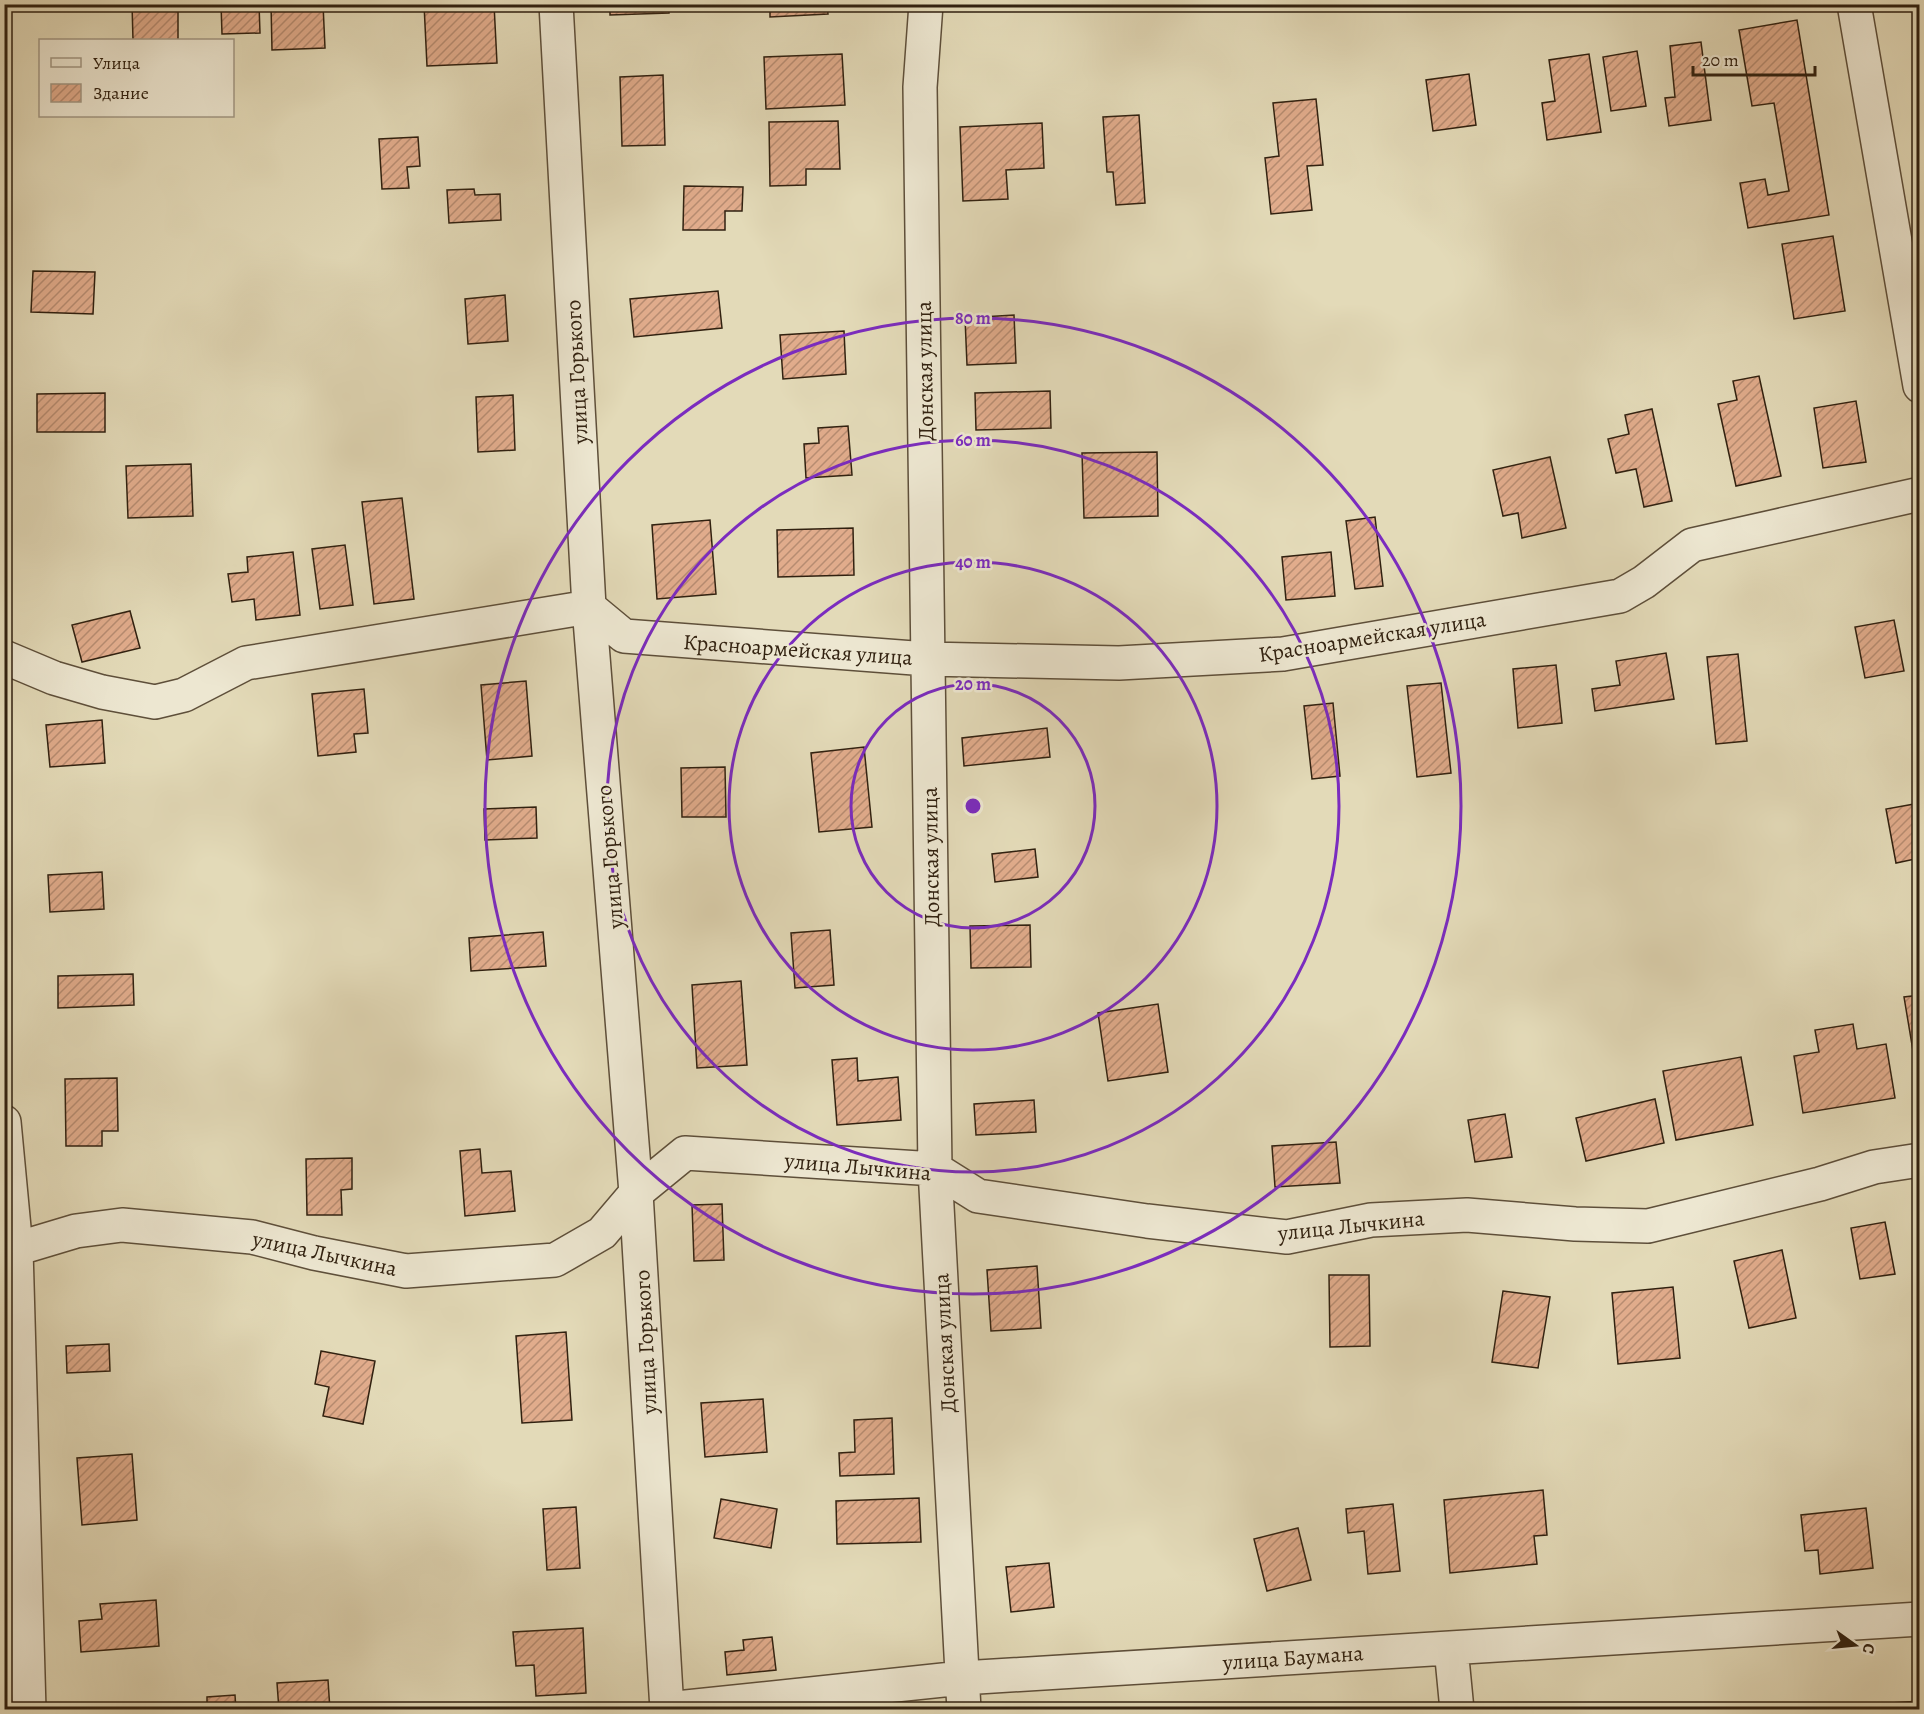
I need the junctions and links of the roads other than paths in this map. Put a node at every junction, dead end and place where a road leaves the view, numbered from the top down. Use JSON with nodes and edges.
{"nodes":[{"id":1,"x":556,"y":4,"type":"edge"},
{"id":2,"x":926,"y":4,"type":"edge"},
{"id":3,"x":1854,"y":4,"type":"edge"},
{"id":4,"x":1920,"y":386,"type":"edge"},
{"id":5,"x":1920,"y":494,"type":"edge"},
{"id":6,"x":589,"y":607,"type":"junction"},
{"id":7,"x":4,"y":657,"type":"edge"},
{"id":8,"x":927,"y":659,"type":"junction"},
{"id":9,"x":4,"y":1122,"type":"edge"},
{"id":10,"x":1920,"y":1160,"type":"edge"},
{"id":11,"x":935,"y":1169,"type":"junction"},
{"id":12,"x":636,"y":1193,"type":"junction"},
{"id":13,"x":10,"y":1249,"type":"edge"},
{"id":14,"x":1920,"y":1619,"type":"edge"},
{"id":15,"x":1451,"y":1648,"type":"junction"},
{"id":16,"x":963,"y":1694,"type":"edge"},
{"id":17,"x":667,"y":1709,"type":"edge"},
{"id":18,"x":29,"y":1710,"type":"edge"},
{"id":19,"x":1457,"y":1710,"type":"edge"}],
"edges":[{"from":1,"to":6,"type":"street","name":"улица Горького"},
{"from":2,"to":8,"type":"street","name":"Донская улица"},
{"from":3,"to":4,"type":"street"},
{"from":5,"to":8,"type":"street","name":"Красноармейская улица"},
{"from":6,"to":7,"type":"street"},
{"from":6,"to":8,"type":"street","name":"Красноармейская улица"},
{"from":6,"to":12,"type":"street","name":"улица Горького"},
{"from":8,"to":11,"type":"street","name":"Донская улица"},
{"from":9,"to":13,"type":"street"},
{"from":10,"to":11,"type":"street","name":"улица Лычкина"},
{"from":11,"to":12,"type":"street","name":"улица Лычкина"},
{"from":11,"to":16,"type":"street","name":"Донская улица"},
{"from":12,"to":13,"type":"street","name":"улица Лычкина"},
{"from":12,"to":17,"type":"street","name":"улица Горького"},
{"from":13,"to":18,"type":"street"},
{"from":14,"to":15,"type":"street","name":"улица Баумана"},
{"from":15,"to":16,"type":"street","name":"улица Баумана"},
{"from":15,"to":19,"type":"street"},
{"from":16,"to":17,"type":"street","name":"улица Баумана"}]}
